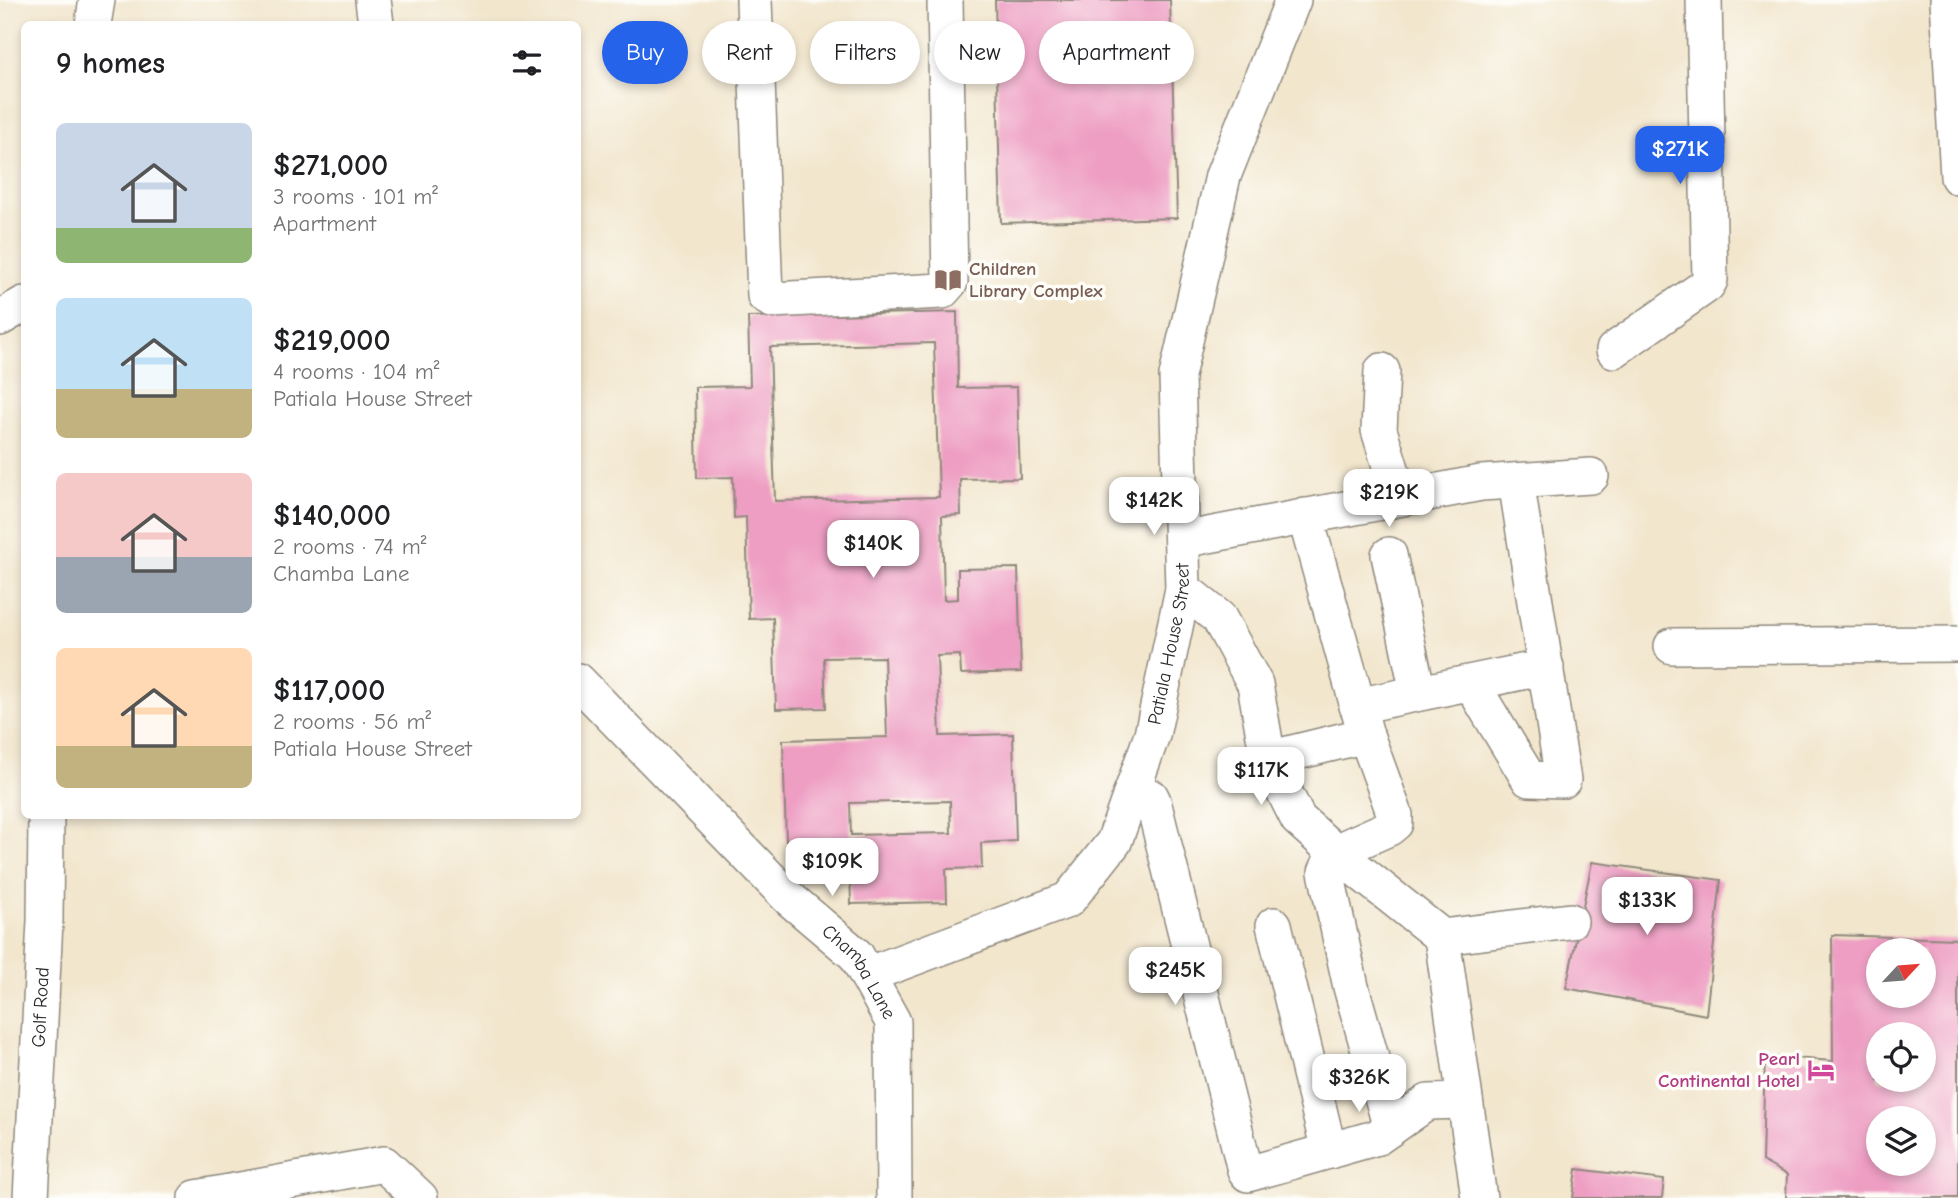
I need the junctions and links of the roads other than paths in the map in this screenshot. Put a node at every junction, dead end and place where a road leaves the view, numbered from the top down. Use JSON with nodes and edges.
{"nodes":[{"id":1,"x":97,"y":0,"type":"edge"},
{"id":2,"x":373,"y":0,"type":"edge"},
{"id":3,"x":754,"y":0,"type":"edge"},
{"id":4,"x":945,"y":0,"type":"edge"},
{"id":5,"x":1293,"y":0,"type":"edge"},
{"id":6,"x":1704,"y":0,"type":"edge"},
{"id":7,"x":1948,"y":0,"type":"edge"},
{"id":8,"x":94,"y":21,"type":"edge"},
{"id":9,"x":376,"y":21,"type":"edge"},
{"id":10,"x":1958,"y":177,"type":"edge"},
{"id":11,"x":21,"y":306,"type":"edge"},
{"id":12,"x":0,"y":318,"type":"edge"},
{"id":13,"x":1614,"y":351,"type":"dead end"},
{"id":14,"x":1382,"y":371,"type":"dead end"},
{"id":15,"x":1591,"y":476,"type":"dead end"},
{"id":16,"x":1516,"y":481,"type":"junction"},
{"id":17,"x":1399,"y":498,"type":"junction"},
{"id":18,"x":1305,"y":516,"type":"junction"},
{"id":19,"x":1182,"y":540,"type":"junction"},
{"id":20,"x":1389,"y":555,"type":"dead end"},
{"id":21,"x":1184,"y":589,"type":"junction"},
{"id":22,"x":1958,"y":643,"type":"edge"},
{"id":23,"x":1672,"y":646,"type":"dead end"},
{"id":24,"x":1546,"y":667,"type":"junction"},
{"id":25,"x":1471,"y":683,"type":"junction"},
{"id":26,"x":581,"y":684,"type":"edge"},
{"id":27,"x":1418,"y":693,"type":"junction"},
{"id":28,"x":1362,"y":720,"type":"junction"},
{"id":29,"x":1268,"y":759,"type":"junction"},
{"id":30,"x":1132,"y":793,"type":"junction"},
{"id":31,"x":46,"y":819,"type":"edge"},
{"id":32,"x":1335,"y":852,"type":"junction"},
{"id":33,"x":1570,"y":921,"type":"dead end"},
{"id":34,"x":1274,"y":925,"type":"dead end"},
{"id":35,"x":1441,"y":937,"type":"junction"},
{"id":36,"x":867,"y":975,"type":"junction"},
{"id":37,"x":1465,"y":1101,"type":"junction"},
{"id":38,"x":1391,"y":1128,"type":"junction"},
{"id":39,"x":1329,"y":1151,"type":"junction"},
{"id":40,"x":31,"y":1198,"type":"edge"},
{"id":41,"x":196,"y":1198,"type":"edge"},
{"id":42,"x":420,"y":1198,"type":"edge"},
{"id":43,"x":894,"y":1198,"type":"edge"},
{"id":44,"x":1479,"y":1198,"type":"edge"}],
"edges":[{"from":1,"to":8,"type":"street"},
{"from":2,"to":9,"type":"street"},
{"from":3,"to":4,"type":"street"},
{"from":5,"to":19,"type":"street","name":"Patiala House Street"},
{"from":6,"to":13,"type":"street"},
{"from":7,"to":10,"type":"street"},
{"from":11,"to":12,"type":"street"},
{"from":14,"to":17,"type":"street"},
{"from":15,"to":16,"type":"street"},
{"from":16,"to":17,"type":"street"},
{"from":16,"to":24,"type":"street"},
{"from":17,"to":18,"type":"street"},
{"from":18,"to":19,"type":"street"},
{"from":18,"to":28,"type":"street"},
{"from":19,"to":21,"type":"street","name":"Patiala House Street"},
{"from":20,"to":27,"type":"street"},
{"from":21,"to":29,"type":"street"},
{"from":21,"to":30,"type":"street","name":"Patiala House Street"},
{"from":22,"to":23,"type":"street"},
{"from":24,"to":25,"type":"street"},
{"from":24,"to":25,"type":"street"},
{"from":25,"to":27,"type":"street"},
{"from":26,"to":36,"type":"street","name":"Chamba Lane"},
{"from":27,"to":28,"type":"street"},
{"from":28,"to":29,"type":"street"},
{"from":28,"to":32,"type":"street"},
{"from":29,"to":32,"type":"street"},
{"from":30,"to":36,"type":"street","name":"Patiala House Street"},
{"from":30,"to":39,"type":"street"},
{"from":31,"to":40,"type":"street","name":"Golf Road"},
{"from":32,"to":35,"type":"street"},
{"from":32,"to":38,"type":"street"},
{"from":33,"to":35,"type":"street"},
{"from":34,"to":39,"type":"street"},
{"from":35,"to":37,"type":"street"},
{"from":36,"to":43,"type":"street","name":"Chamba Lane"},
{"from":37,"to":38,"type":"street"},
{"from":37,"to":44,"type":"street"},
{"from":38,"to":39,"type":"street"},
{"from":41,"to":42,"type":"street"}]}
